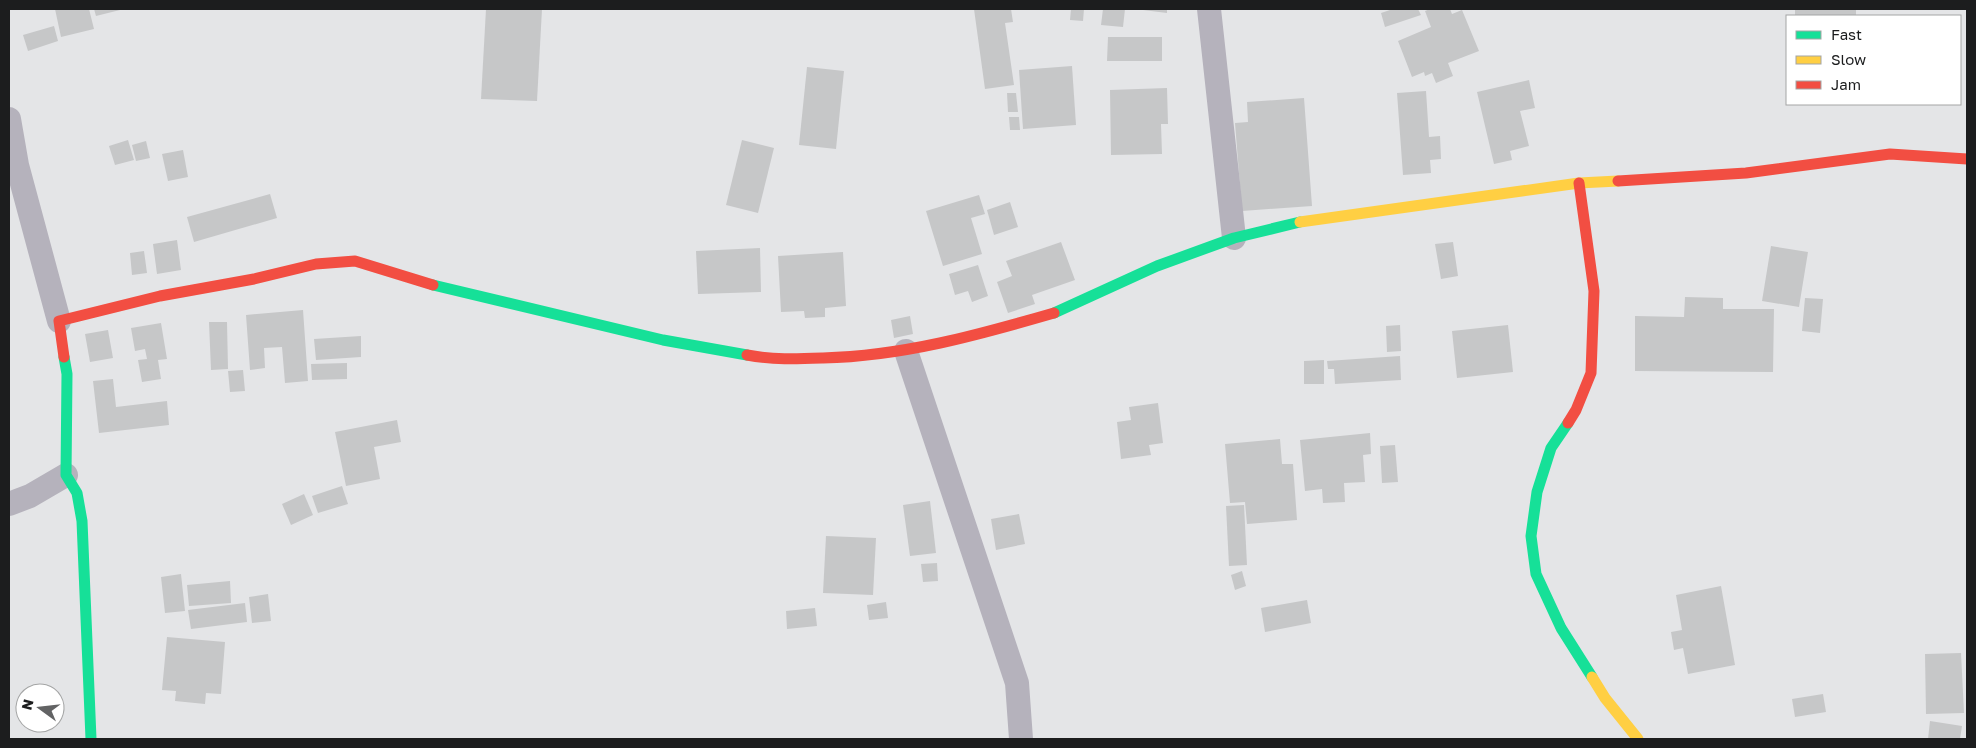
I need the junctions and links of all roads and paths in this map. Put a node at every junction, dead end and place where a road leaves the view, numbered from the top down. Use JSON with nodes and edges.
{"nodes":[{"id":1,"x":1209,"y":9,"type":"edge"},
{"id":2,"x":9,"y":119,"type":"edge"},
{"id":3,"x":1967,"y":159,"type":"edge"},
{"id":4,"x":1580,"y":183,"type":"junction"},
{"id":5,"x":1234,"y":238,"type":"junction"},
{"id":6,"x":59,"y":321,"type":"junction"},
{"id":7,"x":906,"y":351,"type":"junction"},
{"id":8,"x":66,"y":475,"type":"junction"},
{"id":9,"x":9,"y":504,"type":"edge"},
{"id":10,"x":91,"y":739,"type":"edge"},
{"id":11,"x":1022,"y":739,"type":"edge"},
{"id":12,"x":1638,"y":739,"type":"edge"}],
"edges":[{"from":1,"to":5,"type":"street"},
{"from":2,"to":6,"type":"street"},
{"from":3,"to":4,"type":"street"},
{"from":4,"to":5,"type":"street"},
{"from":4,"to":12,"type":"street"},
{"from":5,"to":7,"type":"street"},
{"from":6,"to":7,"type":"street"},
{"from":6,"to":8,"type":"street"},
{"from":7,"to":11,"type":"street"},
{"from":8,"to":9,"type":"street"},
{"from":8,"to":10,"type":"street"}]}
